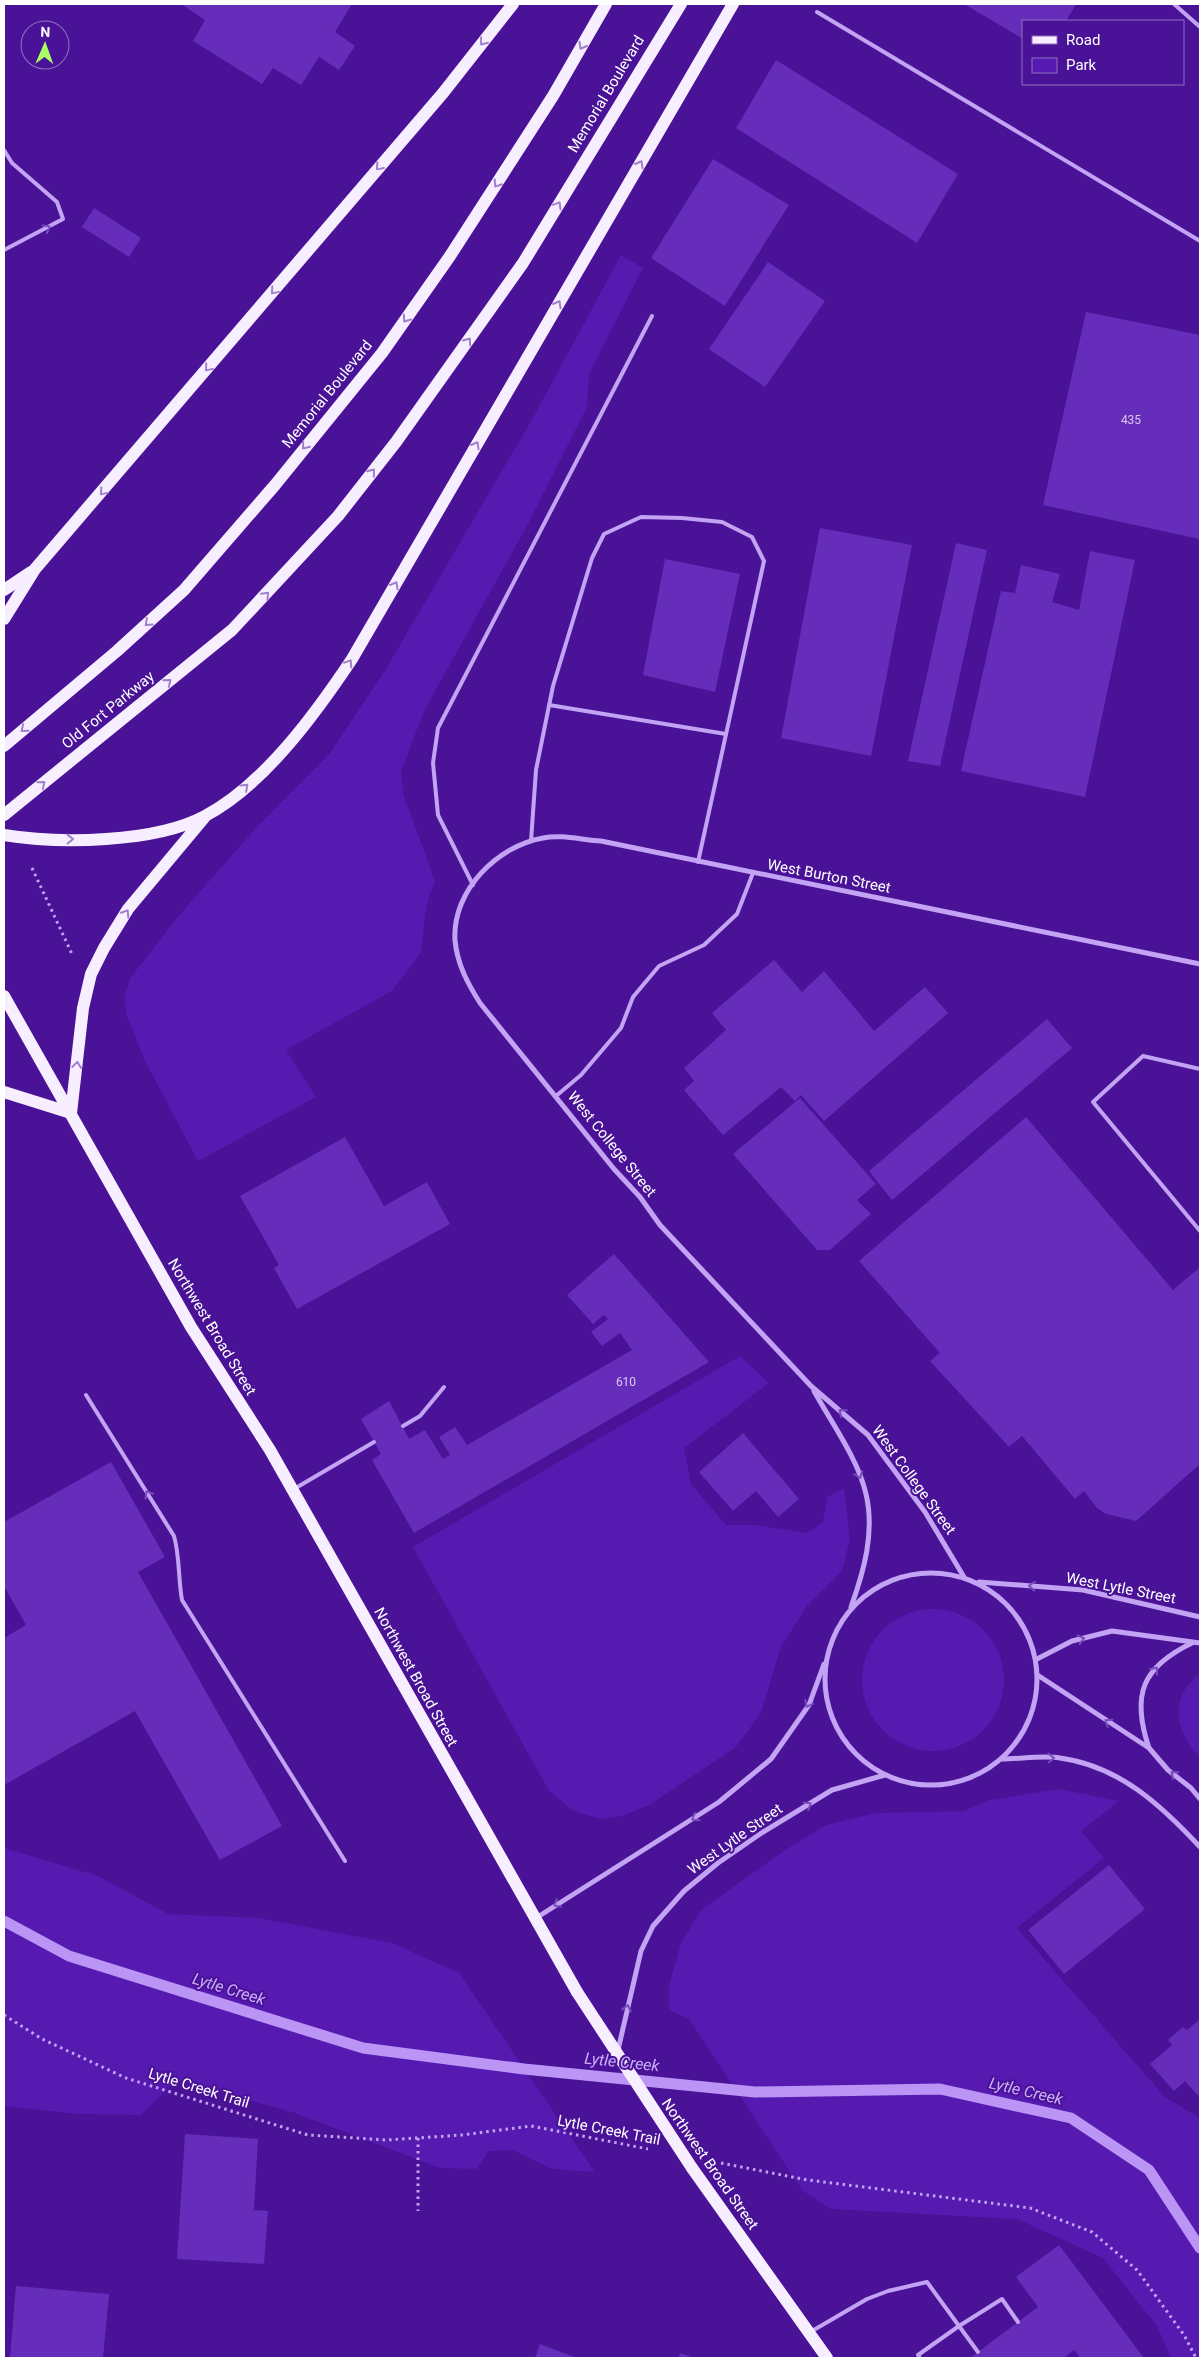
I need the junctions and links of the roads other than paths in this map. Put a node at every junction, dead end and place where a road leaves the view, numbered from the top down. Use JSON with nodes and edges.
{"nodes":[{"id":1,"x":513,"y":4,"type":"edge"},
{"id":2,"x":606,"y":4,"type":"edge"},
{"id":3,"x":681,"y":4,"type":"edge"},
{"id":4,"x":733,"y":4,"type":"edge"},
{"id":5,"x":1174,"y":4,"type":"edge"},
{"id":6,"x":817,"y":12,"type":"dead end"},
{"id":7,"x":1200,"y":27,"type":"edge"},
{"id":8,"x":4,"y":150,"type":"edge"},
{"id":9,"x":1200,"y":241,"type":"edge"},
{"id":10,"x":4,"y":250,"type":"edge"},
{"id":11,"x":652,"y":316,"type":"dead end"},
{"id":12,"x":35,"y":569,"type":"junction"},
{"id":13,"x":4,"y":590,"type":"edge"},
{"id":14,"x":4,"y":619,"type":"edge"},
{"id":15,"x":232,"y":630,"type":"joint"},
{"id":16,"x":549,"y":705,"type":"junction"},
{"id":17,"x":726,"y":734,"type":"junction"},
{"id":18,"x":4,"y":746,"type":"edge"},
{"id":19,"x":4,"y":815,"type":"edge"},
{"id":20,"x":206,"y":816,"type":"junction"},
{"id":21,"x":4,"y":835,"type":"edge"},
{"id":22,"x":531,"y":841,"type":"junction"},
{"id":23,"x":698,"y":862,"type":"junction"},
{"id":24,"x":753,"y":873,"type":"junction"},
{"id":25,"x":471,"y":887,"type":"junction"},
{"id":26,"x":1200,"y":964,"type":"edge"},
{"id":27,"x":4,"y":996,"type":"edge"},
{"id":28,"x":1200,"y":1068,"type":"edge"},
{"id":29,"x":4,"y":1092,"type":"edge"},
{"id":30,"x":556,"y":1096,"type":"junction"},
{"id":31,"x":71,"y":1113,"type":"junction"},
{"id":32,"x":1200,"y":1231,"type":"edge"},
{"id":33,"x":811,"y":1386,"type":"junction"},
{"id":34,"x":444,"y":1387,"type":"dead end"},
{"id":35,"x":86,"y":1395,"type":"dead end"},
{"id":36,"x":402,"y":1426,"type":"dead end"},
{"id":37,"x":374,"y":1442,"type":"dead end"},
{"id":38,"x":292,"y":1490,"type":"junction"},
{"id":39,"x":964,"y":1577,"type":"junction"},
{"id":40,"x":977,"y":1582,"type":"junction"},
{"id":41,"x":850,"y":1609,"type":"junction"},
{"id":42,"x":1200,"y":1617,"type":"edge"},
{"id":43,"x":1193,"y":1642,"type":"junction"},
{"id":44,"x":1200,"y":1643,"type":"edge"},
{"id":45,"x":826,"y":1659,"type":"junction"},
{"id":46,"x":1037,"y":1659,"type":"junction"},
{"id":47,"x":1039,"y":1676,"type":"junction"},
{"id":48,"x":1149,"y":1748,"type":"junction"},
{"id":49,"x":1002,"y":1759,"type":"junction"},
{"id":50,"x":885,"y":1775,"type":"junction"},
{"id":51,"x":1200,"y":1799,"type":"edge"},
{"id":52,"x":1200,"y":1847,"type":"edge"},
{"id":53,"x":345,"y":1861,"type":"dead end"},
{"id":54,"x":534,"y":1919,"type":"junction"},
{"id":55,"x":617,"y":2056,"type":"junction"},
{"id":56,"x":1018,"y":2322,"type":"dead end"},
{"id":57,"x":959,"y":2326,"type":"junction"},
{"id":58,"x":809,"y":2333,"type":"junction"},
{"id":59,"x":978,"y":2352,"type":"dead end"},
{"id":60,"x":827,"y":2358,"type":"edge"},
{"id":61,"x":920,"y":2358,"type":"edge"}],
"edges":[{"from":1,"to":12,"type":"main road","one_way":true},
{"from":2,"to":18,"type":"main road","name":"Memorial Boulevard","one_way":true},
{"from":15,"to":3,"type":"main road","name":"Memorial Boulevard","one_way":true},
{"from":20,"to":4,"type":"main road","one_way":true},
{"from":5,"to":7,"type":"lane"},
{"from":6,"to":9,"type":"lane"},
{"from":10,"to":8,"type":"lane","one_way":true},
{"from":11,"to":25,"type":"lane"},
{"from":12,"to":13,"type":"main road"},
{"from":12,"to":14,"type":"main road"},
{"from":19,"to":15,"type":"main road","name":"Old Fort Parkway","one_way":true},
{"from":16,"to":17,"type":"lane"},
{"from":16,"to":17,"type":"lane"},
{"from":16,"to":22,"type":"lane"},
{"from":17,"to":23,"type":"lane"},
{"from":21,"to":20,"type":"main road","one_way":true},
{"from":31,"to":20,"type":"main road","one_way":true},
{"from":22,"to":23,"type":"street","name":"West Burton Street"},
{"from":22,"to":25,"type":"street","name":"West Burton Street"},
{"from":23,"to":24,"type":"street","name":"West Burton Street"},
{"from":24,"to":26,"type":"street","name":"West Burton Street"},
{"from":24,"to":30,"type":"lane"},
{"from":25,"to":30,"type":"street","name":"West College Street"},
{"from":27,"to":31,"type":"main road","name":"Northwest Broad Street"},
{"from":28,"to":32,"type":"lane"},
{"from":29,"to":31,"type":"main road"},
{"from":30,"to":33,"type":"street","name":"West College Street"},
{"from":31,"to":38,"type":"main road","name":"Northwest Broad Street"},
{"from":39,"to":33,"type":"street","name":"West College Street","one_way":true},
{"from":33,"to":41,"type":"street","name":"West College Street","one_way":true},
{"from":34,"to":36,"type":"lane"},
{"from":53,"to":35,"type":"lane","one_way":true},
{"from":37,"to":38,"type":"lane"},
{"from":38,"to":54,"type":"main road","name":"Northwest Broad Street"},
{"from":39,"to":40,"type":"street","name":"West Lytle Street"},
{"from":39,"to":41,"type":"street","name":"West Lytle Street"},
{"from":42,"to":40,"type":"street","name":"West Lytle Street","one_way":true},
{"from":40,"to":46,"type":"street","name":"West Lytle Street"},
{"from":41,"to":45,"type":"street","name":"West Lytle Street"},
{"from":43,"to":44,"type":"street"},
{"from":46,"to":43,"type":"street","one_way":true},
{"from":48,"to":43,"type":"street","one_way":true},
{"from":45,"to":50,"type":"street","name":"West Lytle Street"},
{"from":45,"to":54,"type":"street","name":"West Lytle Street","one_way":true},
{"from":46,"to":47,"type":"street","name":"West Lytle Street"},
{"from":48,"to":47,"type":"street","one_way":true},
{"from":47,"to":49,"type":"street","name":"West Lytle Street"},
{"from":51,"to":48,"type":"street","one_way":true},
{"from":49,"to":50,"type":"street","name":"West Lytle Street"},
{"from":49,"to":52,"type":"street","one_way":true},
{"from":55,"to":50,"type":"street","name":"West Lytle Street","one_way":true},
{"from":54,"to":55,"type":"main road","name":"Northwest Broad Street","bridge":true},
{"from":55,"to":58,"type":"main road","name":"Northwest Broad Street","bridge":true},
{"from":56,"to":57,"type":"lane"},
{"from":57,"to":58,"type":"lane"},
{"from":57,"to":59,"type":"lane"},
{"from":57,"to":61,"type":"lane"},
{"from":58,"to":60,"type":"main road","name":"Northwest Broad Street"}]}
